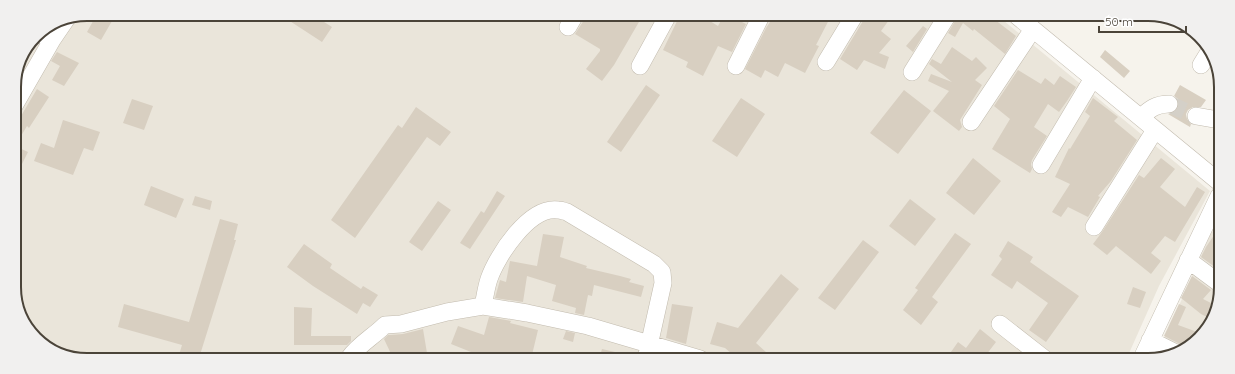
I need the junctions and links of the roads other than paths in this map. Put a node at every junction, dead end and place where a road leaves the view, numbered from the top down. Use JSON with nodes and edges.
{"nodes":[{"id":1,"x":665,"y":21,"type":"edge"},
{"id":2,"x":759,"y":21,"type":"edge"},
{"id":3,"x":851,"y":21,"type":"edge"},
{"id":4,"x":944,"y":21,"type":"edge"},
{"id":5,"x":1023,"y":21,"type":"edge"},
{"id":6,"x":1033,"y":29,"type":"junction"},
{"id":7,"x":45,"y":36,"type":"edge"},
{"id":8,"x":826,"y":62,"type":"dead end"},
{"id":9,"x":640,"y":66,"type":"dead end"},
{"id":10,"x":736,"y":66,"type":"dead end"},
{"id":11,"x":912,"y":72,"type":"dead end"},
{"id":12,"x":1093,"y":78,"type":"junction"},
{"id":13,"x":21,"y":90,"type":"edge"},
{"id":14,"x":1169,"y":104,"type":"tunnel mouth"},
{"id":15,"x":1196,"y":116,"type":"tunnel mouth"},
{"id":16,"x":1141,"y":118,"type":"junction"},
{"id":17,"x":1214,"y":119,"type":"edge"},
{"id":18,"x":970,"y":122,"type":"dead end"},
{"id":19,"x":1155,"y":130,"type":"junction"},
{"id":20,"x":1041,"y":165,"type":"dead end"},
{"id":21,"x":1214,"y":178,"type":"edge"},
{"id":22,"x":1214,"y":206,"type":"edge"},
{"id":23,"x":1094,"y":227,"type":"dead end"},
{"id":24,"x":1188,"y":260,"type":"junction"},
{"id":25,"x":1214,"y":279,"type":"edge"},
{"id":26,"x":483,"y":306,"type":"junction"},
{"id":27,"x":1000,"y":324,"type":"dead end"},
{"id":28,"x":1150,"y":340,"type":"junction"},
{"id":29,"x":1169,"y":349,"type":"edge"},
{"id":30,"x":648,"y":351,"type":"edge"},
{"id":31,"x":352,"y":353,"type":"edge"},
{"id":32,"x":661,"y":353,"type":"edge"},
{"id":33,"x":1037,"y":353,"type":"edge"},
{"id":34,"x":1144,"y":353,"type":"edge"}],
"edges":[{"from":1,"to":9,"type":"street"},
{"from":2,"to":10,"type":"street"},
{"from":3,"to":8,"type":"street"},
{"from":4,"to":11,"type":"street"},
{"from":5,"to":6,"type":"street"},
{"from":6,"to":12,"type":"street"},
{"from":6,"to":18,"type":"street"},
{"from":7,"to":13,"type":"street"},
{"from":12,"to":16,"type":"street"},
{"from":12,"to":20,"type":"street"},
{"from":14,"to":16,"type":"street"},
{"from":15,"to":17,"type":"street"},
{"from":16,"to":19,"type":"street"},
{"from":19,"to":21,"type":"street"},
{"from":19,"to":23,"type":"street"},
{"from":22,"to":24,"type":"street"},
{"from":24,"to":25,"type":"street"},
{"from":24,"to":28,"type":"street"},
{"from":26,"to":30,"type":"street"},
{"from":26,"to":30,"type":"street"},
{"from":26,"to":31,"type":"street"},
{"from":27,"to":33,"type":"street"},
{"from":28,"to":29,"type":"street"},
{"from":28,"to":34,"type":"street"},
{"from":30,"to":32,"type":"street"}]}
